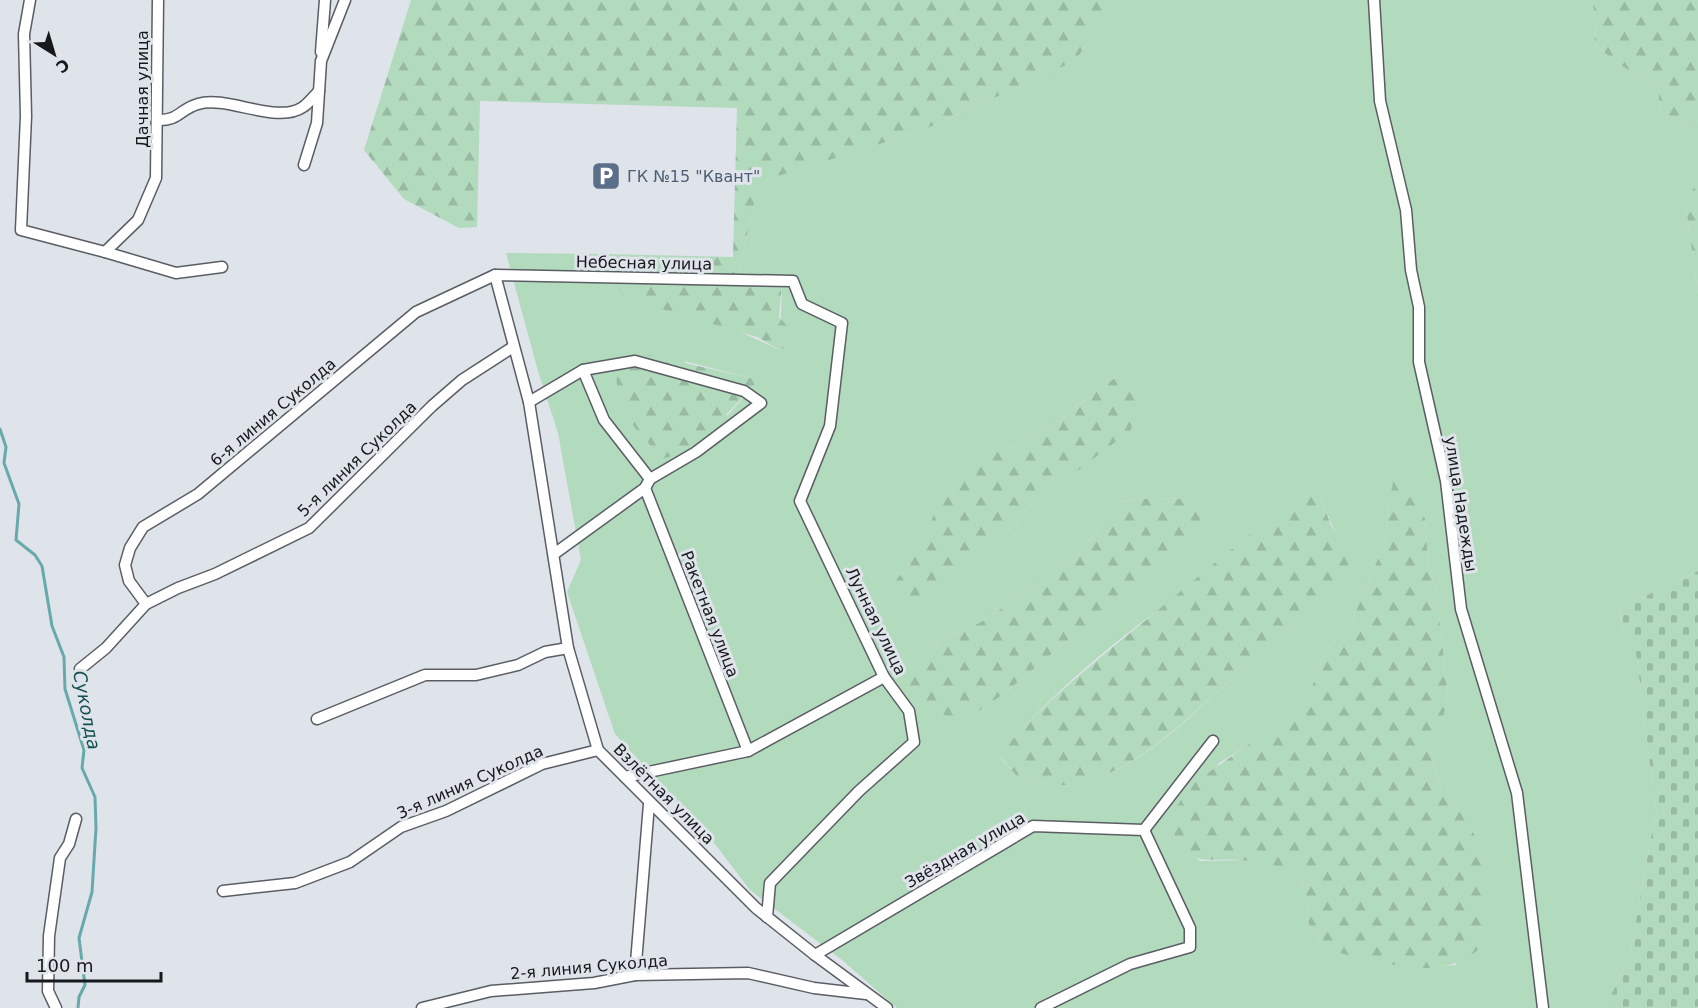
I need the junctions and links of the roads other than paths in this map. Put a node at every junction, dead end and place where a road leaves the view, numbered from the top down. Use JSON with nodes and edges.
{"nodes":[{"id":1,"x":30,"y":0,"type":"edge"},
{"id":2,"x":158,"y":0,"type":"edge"},
{"id":3,"x":325,"y":0,"type":"edge"},
{"id":4,"x":345,"y":0,"type":"edge"},
{"id":5,"x":1374,"y":0,"type":"edge"},
{"id":6,"x":321,"y":61,"type":"junction"},
{"id":7,"x":319,"y":91,"type":"junction"},
{"id":8,"x":157,"y":120,"type":"junction"},
{"id":9,"x":304,"y":165,"type":"dead end"},
{"id":10,"x":105,"y":252,"type":"junction"},
{"id":11,"x":222,"y":267,"type":"dead end"},
{"id":12,"x":495,"y":275,"type":"junction"},
{"id":13,"x":842,"y":323,"type":"joint"},
{"id":14,"x":513,"y":346,"type":"junction"},
{"id":15,"x":583,"y":370,"type":"junction"},
{"id":16,"x":529,"y":402,"type":"junction"},
{"id":17,"x":648,"y":483,"type":"junction"},
{"id":18,"x":554,"y":554,"type":"junction"},
{"id":19,"x":146,"y":604,"type":"junction"},
{"id":20,"x":568,"y":648,"type":"junction"},
{"id":21,"x":80,"y":669,"type":"dead end"},
{"id":22,"x":884,"y":677,"type":"junction"},
{"id":23,"x":317,"y":719,"type":"dead end"},
{"id":24,"x":1213,"y":741,"type":"dead end"},
{"id":25,"x":598,"y":750,"type":"junction"},
{"id":26,"x":748,"y":751,"type":"junction"},
{"id":27,"x":625,"y":777,"type":"junction"},
{"id":28,"x":650,"y":804,"type":"junction"},
{"id":29,"x":76,"y":819,"type":"dead end"},
{"id":30,"x":1144,"y":830,"type":"junction"},
{"id":31,"x":224,"y":891,"type":"dead end"},
{"id":32,"x":767,"y":916,"type":"junction"},
{"id":33,"x":815,"y":955,"type":"junction"},
{"id":34,"x":635,"y":975,"type":"junction"},
{"id":35,"x":867,"y":994,"type":"junction"},
{"id":36,"x":56,"y":1008,"type":"edge"},
{"id":37,"x":422,"y":1008,"type":"edge"},
{"id":38,"x":887,"y":1008,"type":"edge"},
{"id":39,"x":1041,"y":1008,"type":"edge"},
{"id":40,"x":1544,"y":1008,"type":"edge"}],
"edges":[{"from":1,"to":10,"type":"street"},
{"from":2,"to":8,"type":"street","name":"Дачная улица"},
{"from":3,"to":6,"type":"street"},
{"from":4,"to":6,"type":"street"},
{"from":5,"to":40,"type":"street","name":"улица Надежды"},
{"from":6,"to":7,"type":"street"},
{"from":7,"to":8,"type":"street"},
{"from":7,"to":9,"type":"street"},
{"from":8,"to":10,"type":"street","name":"Дачная улица"},
{"from":10,"to":11,"type":"street"},
{"from":12,"to":13,"type":"street","name":"Небесная улица"},
{"from":12,"to":14,"type":"street","name":"Взлётная улица"},
{"from":12,"to":19,"type":"street","name":"6-я линия Суколда"},
{"from":13,"to":22,"type":"street","name":"Лунная улица"},
{"from":14,"to":16,"type":"street","name":"Взлётная улица"},
{"from":14,"to":19,"type":"street","name":"5-я линия Суколда"},
{"from":15,"to":16,"type":"street"},
{"from":15,"to":17,"type":"street","name":"Ракетная улица"},
{"from":15,"to":17,"type":"street"},
{"from":16,"to":18,"type":"street","name":"Взлётная улица"},
{"from":17,"to":18,"type":"street"},
{"from":17,"to":26,"type":"street","name":"Ракетная улица"},
{"from":18,"to":20,"type":"street","name":"Взлётная улица"},
{"from":19,"to":21,"type":"street"},
{"from":20,"to":23,"type":"street"},
{"from":20,"to":25,"type":"street","name":"Взлётная улица"},
{"from":22,"to":26,"type":"street"},
{"from":22,"to":32,"type":"street","name":"Лунная улица"},
{"from":24,"to":30,"type":"street"},
{"from":25,"to":27,"type":"street","name":"Взлётная улица"},
{"from":25,"to":31,"type":"street","name":"3-я линия Суколда"},
{"from":26,"to":27,"type":"street"},
{"from":27,"to":28,"type":"street","name":"Взлётная улица"},
{"from":28,"to":32,"type":"street","name":"Взлётная улица"},
{"from":28,"to":34,"type":"street"},
{"from":29,"to":36,"type":"street"},
{"from":30,"to":33,"type":"street","name":"Звёздная улица"},
{"from":30,"to":39,"type":"street"},
{"from":32,"to":33,"type":"street","name":"Взлётная улица"},
{"from":33,"to":35,"type":"street","name":"Взлётная улица"},
{"from":34,"to":35,"type":"street","name":"2-я линия Суколда"},
{"from":34,"to":37,"type":"street","name":"2-я линия Суколда"},
{"from":35,"to":38,"type":"street","name":"Взлётная улица"}]}
